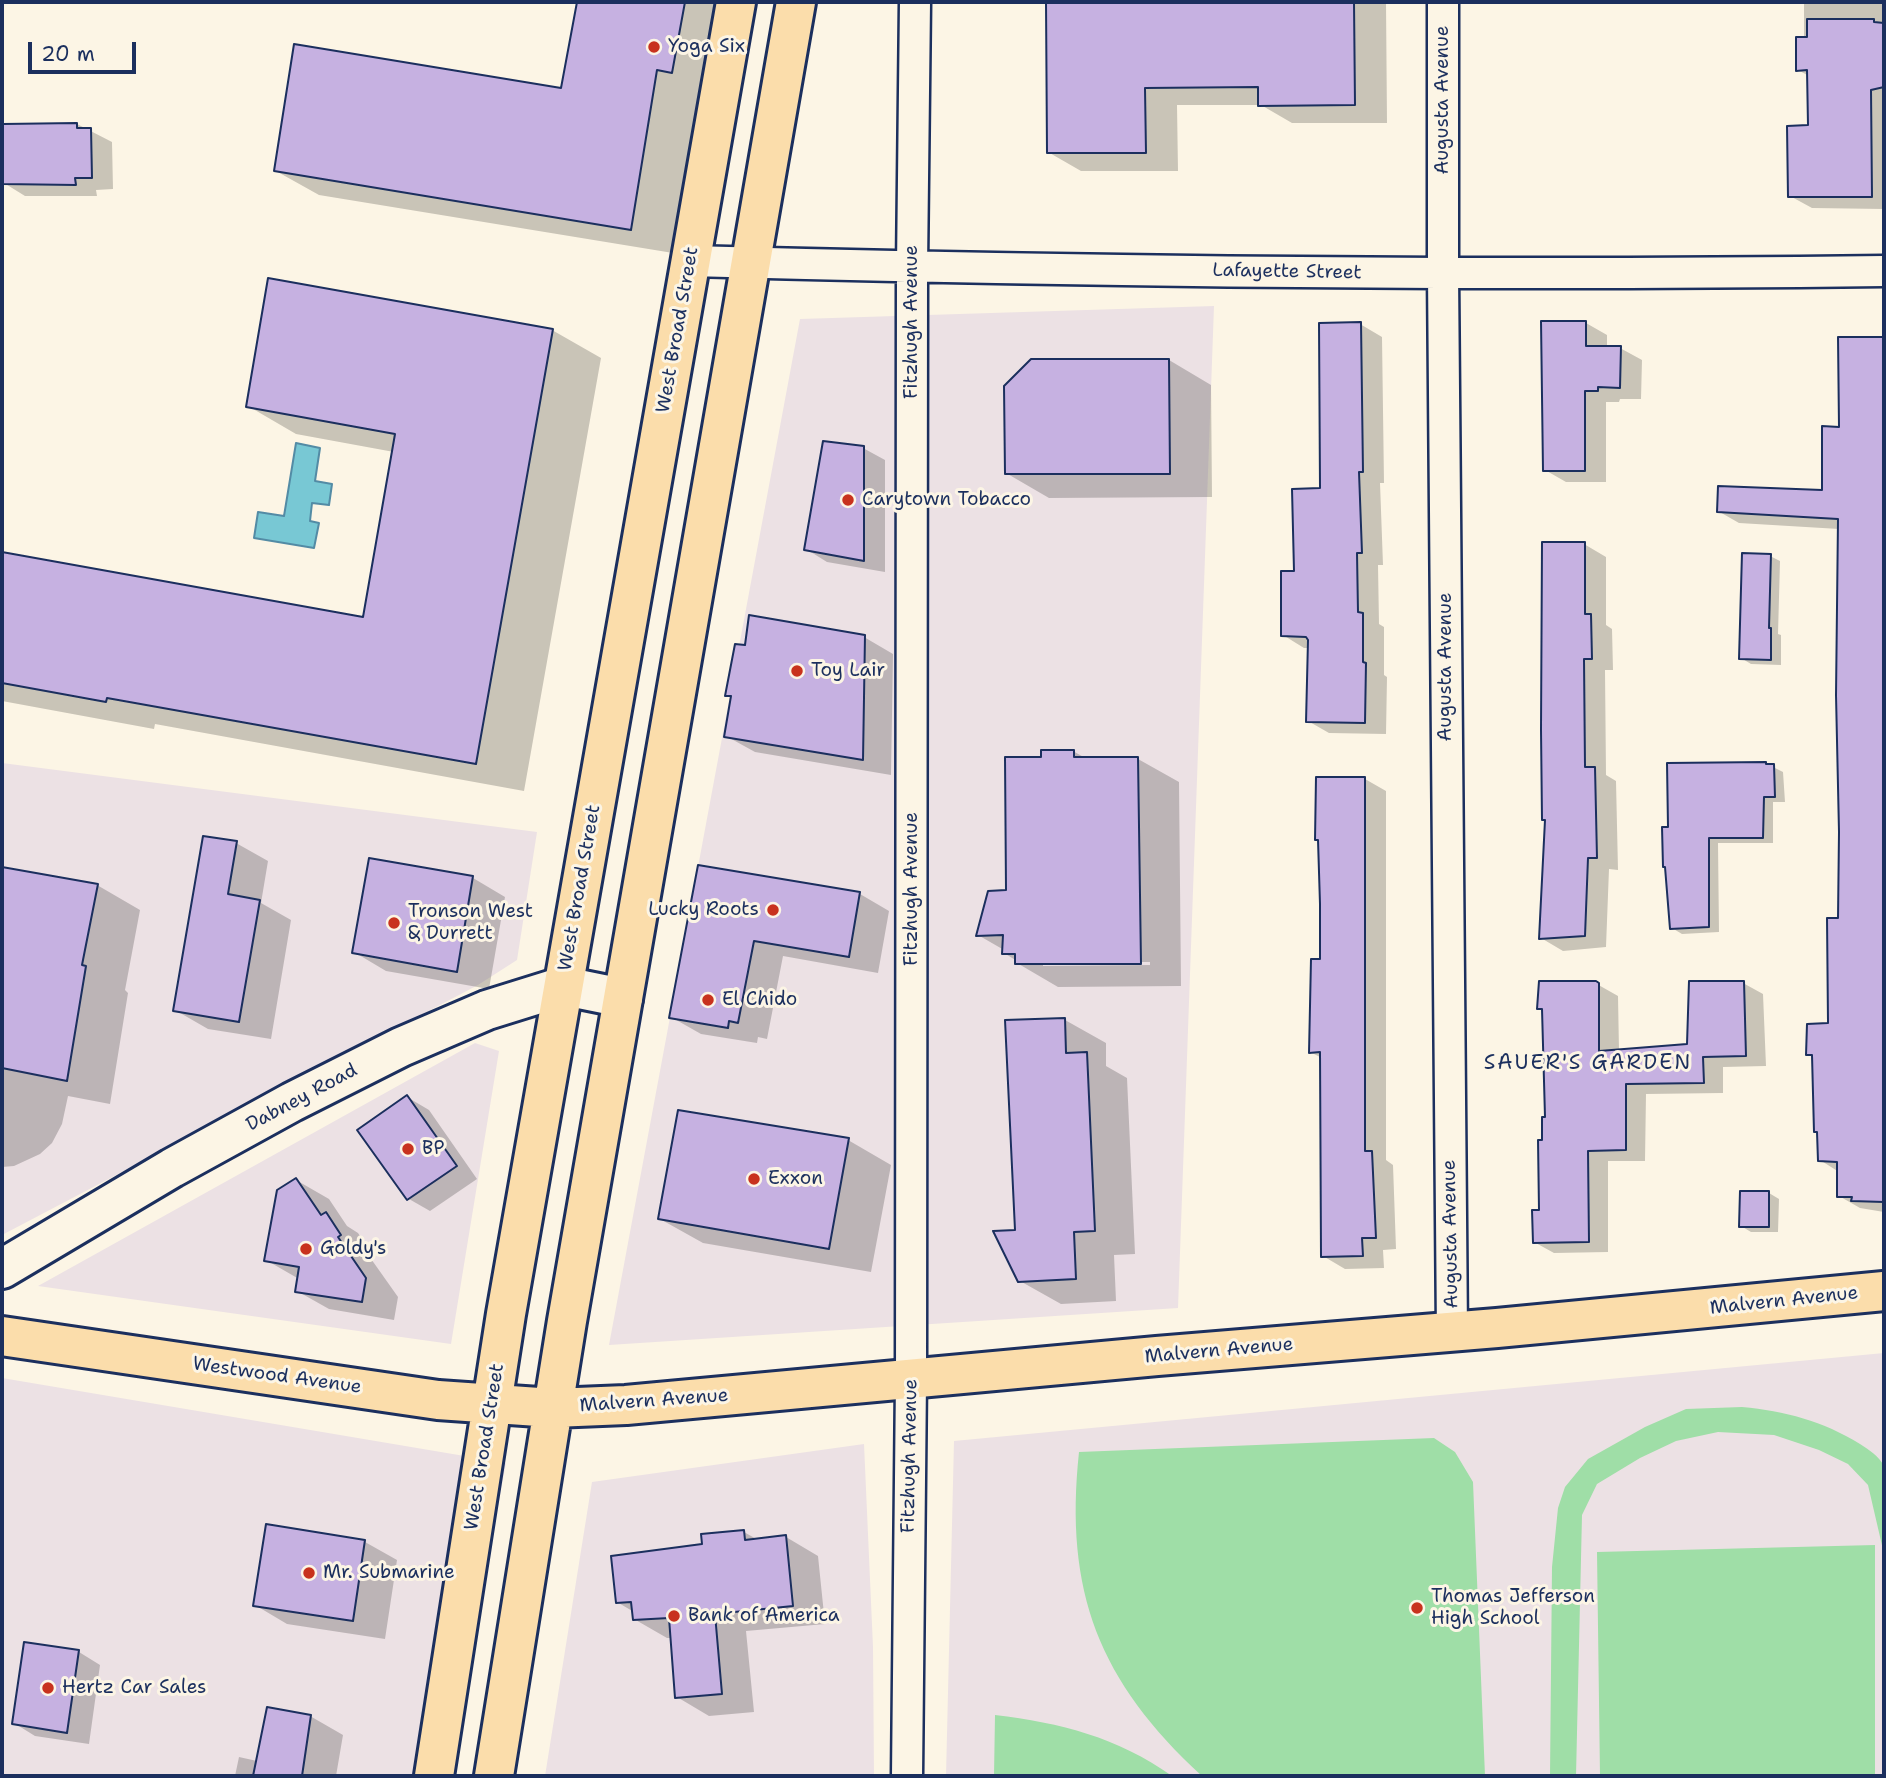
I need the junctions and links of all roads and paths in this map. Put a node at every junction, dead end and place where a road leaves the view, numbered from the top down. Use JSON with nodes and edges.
{"nodes":[{"id":1,"x":736,"y":2,"type":"edge"},
{"id":2,"x":796,"y":2,"type":"edge"},
{"id":3,"x":915,"y":2,"type":"edge"},
{"id":4,"x":1443,"y":2,"type":"edge"},
{"id":5,"x":690,"y":261,"type":"junction"},
{"id":6,"x":751,"y":263,"type":"junction"},
{"id":7,"x":912,"y":267,"type":"junction"},
{"id":8,"x":1884,"y":271,"type":"edge"},
{"id":9,"x":1443,"y":274,"type":"junction"},
{"id":10,"x":564,"y":986,"type":"junction"},
{"id":11,"x":623,"y":998,"type":"junction"},
{"id":12,"x":2,"y":1269,"type":"edge"},
{"id":13,"x":1884,"y":1291,"type":"edge"},
{"id":14,"x":1452,"y":1332,"type":"junction"},
{"id":15,"x":2,"y":1336,"type":"edge"},
{"id":16,"x":911,"y":1379,"type":"junction"},
{"id":17,"x":493,"y":1406,"type":"junction"},
{"id":18,"x":553,"y":1408,"type":"junction"},
{"id":19,"x":434,"y":1776,"type":"edge"},
{"id":20,"x":494,"y":1776,"type":"edge"},
{"id":21,"x":907,"y":1776,"type":"edge"}],
"edges":[{"from":1,"to":5,"type":"main road","name":"West Broad Street"},
{"from":2,"to":6,"type":"main road"},
{"from":3,"to":7,"type":"street","name":"Fitzhugh Avenue"},
{"from":4,"to":9,"type":"street","name":"Augusta Avenue"},
{"from":5,"to":6,"type":"street","name":"Lafayette Street"},
{"from":5,"to":10,"type":"main road","name":"West Broad Street"},
{"from":6,"to":7,"type":"street","name":"Lafayette Street"},
{"from":6,"to":11,"type":"main road"},
{"from":7,"to":9,"type":"street","name":"Lafayette Street"},
{"from":7,"to":16,"type":"street","name":"Fitzhugh Avenue"},
{"from":8,"to":9,"type":"street","name":"Lafayette Street"},
{"from":9,"to":14,"type":"street","name":"Augusta Avenue"},
{"from":10,"to":11,"type":"street","name":"Dabney Road"},
{"from":10,"to":12,"type":"street","name":"Dabney Road"},
{"from":10,"to":17,"type":"main road","name":"West Broad Street"},
{"from":11,"to":18,"type":"main road"},
{"from":13,"to":14,"type":"main road","name":"Malvern Avenue"},
{"from":14,"to":16,"type":"main road","name":"Malvern Avenue"},
{"from":15,"to":17,"type":"main road","name":"Westwood Avenue"},
{"from":16,"to":18,"type":"main road","name":"Malvern Avenue"},
{"from":16,"to":21,"type":"street","name":"Fitzhugh Avenue"},
{"from":17,"to":18,"type":"main road","name":"Westwood Avenue"},
{"from":17,"to":19,"type":"main road","name":"West Broad Street"},
{"from":18,"to":20,"type":"main road"}]}
